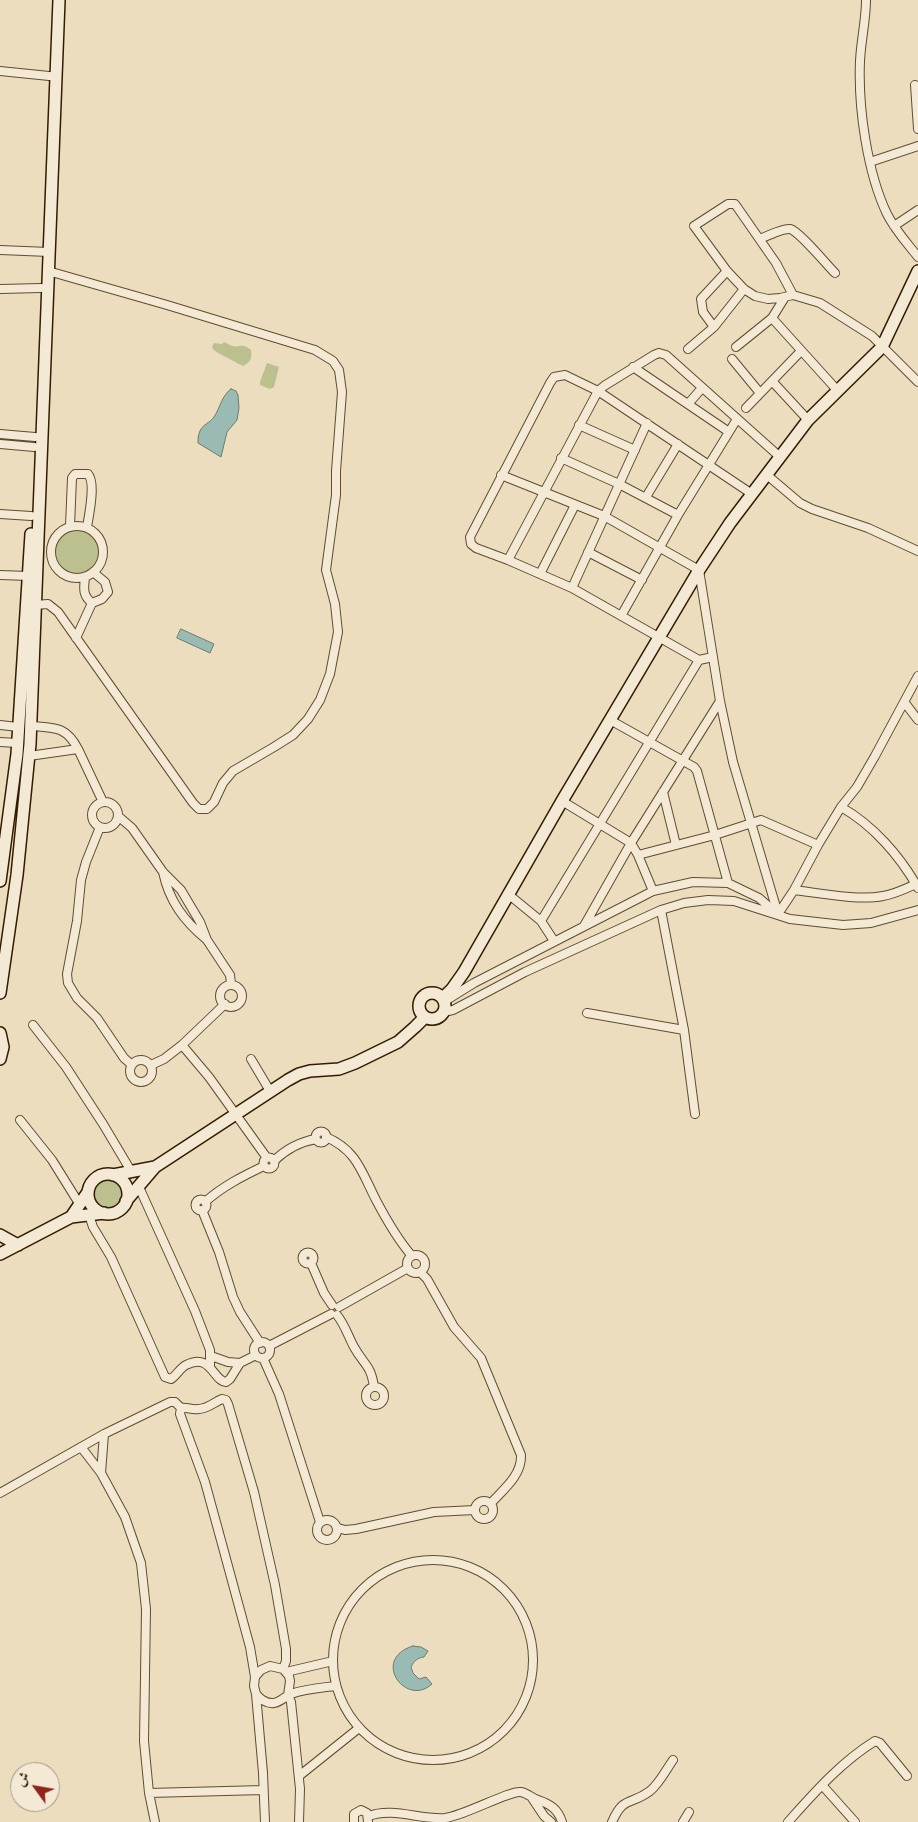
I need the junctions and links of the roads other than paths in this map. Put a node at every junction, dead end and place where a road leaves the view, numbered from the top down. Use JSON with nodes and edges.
{"nodes":[{"id":1,"x":52,"y":0,"type":"edge"},
{"id":2,"x":60,"y":0,"type":"edge"},
{"id":3,"x":866,"y":0,"type":"edge"},
{"id":4,"x":0,"y":71,"type":"edge"},
{"id":5,"x":49,"y":76,"type":"junction"},
{"id":6,"x":915,"y":85,"type":"dead end"},
{"id":7,"x":918,"y":128,"type":"edge"},
{"id":8,"x":918,"y":146,"type":"edge"},
{"id":9,"x":870,"y":162,"type":"junction"},
{"id":10,"x":918,"y":210,"type":"edge"},
{"id":11,"x":894,"y":226,"type":"junction"},
{"id":12,"x":760,"y":239,"type":"junction"},
{"id":13,"x":0,"y":250,"type":"edge"},
{"id":14,"x":46,"y":252,"type":"junction"},
{"id":15,"x":918,"y":257,"type":"edge"},
{"id":16,"x":48,"y":271,"type":"junction"},
{"id":17,"x":727,"y":271,"type":"junction"},
{"id":18,"x":918,"y":271,"type":"edge"},
{"id":19,"x":835,"y":273,"type":"dead end"},
{"id":20,"x":41,"y":288,"type":"junction"},
{"id":21,"x":0,"y":289,"type":"edge"},
{"id":22,"x":744,"y":289,"type":"junction"},
{"id":23,"x":793,"y":295,"type":"junction"},
{"id":24,"x":785,"y":297,"type":"junction"},
{"id":25,"x":772,"y":318,"type":"junction"},
{"id":26,"x":714,"y":327,"type":"junction"},
{"id":27,"x":736,"y":347,"type":"dead end"},
{"id":28,"x":882,"y":347,"type":"junction"},
{"id":29,"x":688,"y":349,"type":"dead end"},
{"id":30,"x":801,"y":351,"type":"junction"},
{"id":31,"x":732,"y":359,"type":"dead end"},
{"id":32,"x":633,"y":367,"type":"junction"},
{"id":33,"x":772,"y":381,"type":"junction"},
{"id":34,"x":918,"y":382,"type":"edge"},
{"id":35,"x":702,"y":388,"type":"junction"},
{"id":36,"x":838,"y":390,"type":"junction"},
{"id":37,"x":598,"y":391,"type":"junction"},
{"id":38,"x":760,"y":393,"type":"junction"},
{"id":39,"x":688,"y":404,"type":"junction"},
{"id":40,"x":746,"y":408,"type":"dead end"},
{"id":41,"x":737,"y":419,"type":"junction"},
{"id":42,"x":808,"y":420,"type":"junction"},
{"id":43,"x":647,"y":423,"type":"junction"},
{"id":44,"x":579,"y":425,"type":"junction"},
{"id":45,"x":729,"y":432,"type":"junction"},
{"id":46,"x":0,"y":434,"type":"edge"},
{"id":47,"x":34,"y":442,"type":"junction"},
{"id":48,"x":0,"y":444,"type":"edge"},
{"id":49,"x":678,"y":444,"type":"junction"},
{"id":50,"x":635,"y":450,"type":"junction"},
{"id":51,"x":780,"y":457,"type":"junction"},
{"id":52,"x":561,"y":458,"type":"junction"},
{"id":53,"x":708,"y":465,"type":"junction"},
{"id":54,"x":501,"y":474,"type":"junction"},
{"id":55,"x":767,"y":475,"type":"junction"},
{"id":56,"x":619,"y":484,"type":"junction"},
{"id":57,"x":543,"y":491,"type":"junction"},
{"id":58,"x":752,"y":494,"type":"junction"},
{"id":59,"x":646,"y":497,"type":"junction"},
{"id":60,"x":576,"y":505,"type":"junction"},
{"id":61,"x":0,"y":514,"type":"edge"},
{"id":62,"x":678,"y":515,"type":"junction"},
{"id":63,"x":31,"y":516,"type":"junction"},
{"id":64,"x":604,"y":516,"type":"junction"},
{"id":65,"x":70,"y":526,"type":"junction"},
{"id":66,"x":87,"y":527,"type":"junction"},
{"id":67,"x":37,"y":538,"type":"junction"},
{"id":68,"x":55,"y":538,"type":"junction"},
{"id":69,"x":660,"y":548,"type":"junction"},
{"id":70,"x":918,"y":551,"type":"edge"},
{"id":71,"x":588,"y":552,"type":"junction"},
{"id":72,"x":508,"y":560,"type":"junction"},
{"id":73,"x":37,"y":563,"type":"junction"},
{"id":74,"x":54,"y":564,"type":"junction"},
{"id":75,"x":699,"y":570,"type":"junction"},
{"id":76,"x":94,"y":572,"type":"junction"},
{"id":77,"x":540,"y":574,"type":"junction"},
{"id":78,"x":0,"y":575,"type":"edge"},
{"id":79,"x":28,"y":576,"type":"junction"},
{"id":80,"x":85,"y":577,"type":"junction"},
{"id":81,"x":642,"y":580,"type":"junction"},
{"id":82,"x":572,"y":588,"type":"junction"},
{"id":83,"x":92,"y":603,"type":"junction"},
{"id":84,"x":35,"y":605,"type":"junction"},
{"id":85,"x":621,"y":616,"type":"junction"},
{"id":86,"x":660,"y":637,"type":"junction"},
{"id":87,"x":76,"y":638,"type":"junction"},
{"id":88,"x":713,"y":657,"type":"junction"},
{"id":89,"x":699,"y":660,"type":"junction"},
{"id":90,"x":918,"y":676,"type":"edge"},
{"id":91,"x":720,"y":701,"type":"junction"},
{"id":92,"x":905,"y":703,"type":"junction"},
{"id":93,"x":610,"y":720,"type":"junction"},
{"id":94,"x":918,"y":720,"type":"edge"},
{"id":95,"x":0,"y":725,"type":"edge"},
{"id":96,"x":18,"y":726,"type":"junction"},
{"id":97,"x":31,"y":726,"type":"junction"},
{"id":98,"x":0,"y":742,"type":"edge"},
{"id":99,"x":649,"y":742,"type":"junction"},
{"id":100,"x":17,"y":743,"type":"junction"},
{"id":101,"x":78,"y":749,"type":"junction"},
{"id":102,"x":29,"y":756,"type":"junction"},
{"id":103,"x":682,"y":760,"type":"junction"},
{"id":104,"x":663,"y":792,"type":"junction"},
{"id":105,"x":562,"y":801,"type":"junction"},
{"id":106,"x":103,"y":802,"type":"junction"},
{"id":107,"x":841,"y":807,"type":"junction"},
{"id":108,"x":118,"y":816,"type":"junction"},
{"id":109,"x":751,"y":823,"type":"junction"},
{"id":110,"x":599,"y":824,"type":"junction"},
{"id":111,"x":100,"y":827,"type":"junction"},
{"id":112,"x":715,"y":835,"type":"junction"},
{"id":113,"x":631,"y":843,"type":"junction"},
{"id":114,"x":676,"y":845,"type":"junction"},
{"id":115,"x":818,"y":845,"type":"junction"},
{"id":116,"x":638,"y":856,"type":"junction"},
{"id":117,"x":163,"y":872,"type":"junction"},
{"id":118,"x":0,"y":881,"type":"edge"},
{"id":119,"x":728,"y":883,"type":"junction"},
{"id":120,"x":917,"y":886,"type":"edge"},
{"id":121,"x":794,"y":890,"type":"junction"},
{"id":122,"x":653,"y":891,"type":"junction"},
{"id":123,"x":508,"y":894,"type":"junction"},
{"id":124,"x":661,"y":910,"type":"junction"},
{"id":125,"x":918,"y":910,"type":"edge"},
{"id":126,"x":778,"y":914,"type":"junction"},
{"id":127,"x":541,"y":921,"type":"junction"},
{"id":128,"x":584,"y":926,"type":"junction"},
{"id":129,"x":207,"y":940,"type":"junction"},
{"id":130,"x":554,"y":941,"type":"junction"},
{"id":131,"x":231,"y":984,"type":"junction"},
{"id":132,"x":0,"y":993,"type":"edge"},
{"id":133,"x":225,"y":1004,"type":"junction"},
{"id":134,"x":443,"y":1004,"type":"junction"},
{"id":135,"x":587,"y":1012,"type":"dead end"},
{"id":136,"x":425,"y":1017,"type":"junction"},
{"id":137,"x":32,"y":1026,"type":"dead end"},
{"id":138,"x":684,"y":1030,"type":"junction"},
{"id":139,"x":0,"y":1035,"type":"edge"},
{"id":140,"x":182,"y":1046,"type":"junction"},
{"id":141,"x":0,"y":1059,"type":"edge"},
{"id":142,"x":251,"y":1059,"type":"dead end"},
{"id":143,"x":132,"y":1065,"type":"junction"},
{"id":144,"x":152,"y":1066,"type":"junction"},
{"id":145,"x":270,"y":1091,"type":"junction"},
{"id":146,"x":235,"y":1113,"type":"junction"},
{"id":147,"x":695,"y":1114,"type":"dead end"},
{"id":148,"x":20,"y":1120,"type":"dead end"},
{"id":149,"x":268,"y":1162,"type":"junction"},
{"id":150,"x":155,"y":1167,"type":"junction"},
{"id":151,"x":131,"y":1171,"type":"junction"},
{"id":152,"x":113,"y":1175,"type":"junction"},
{"id":153,"x":139,"y":1187,"type":"junction"},
{"id":154,"x":88,"y":1192,"type":"junction"},
{"id":155,"x":126,"y":1201,"type":"junction"},
{"id":156,"x":80,"y":1205,"type":"junction"},
{"id":157,"x":104,"y":1213,"type":"junction"},
{"id":158,"x":89,"y":1215,"type":"junction"},
{"id":159,"x":72,"y":1217,"type":"junction"},
{"id":160,"x":0,"y":1235,"type":"edge"},
{"id":161,"x":18,"y":1245,"type":"junction"},
{"id":162,"x":0,"y":1254,"type":"edge"},
{"id":163,"x":412,"y":1256,"type":"junction"},
{"id":164,"x":311,"y":1263,"type":"dead end"},
{"id":165,"x":408,"y":1268,"type":"junction"},
{"id":166,"x":420,"y":1272,"type":"junction"},
{"id":167,"x":335,"y":1310,"type":"junction"},
{"id":168,"x":260,"y":1343,"type":"junction"},
{"id":169,"x":269,"y":1346,"type":"junction"},
{"id":170,"x":211,"y":1356,"type":"junction"},
{"id":171,"x":259,"y":1356,"type":"junction"},
{"id":172,"x":240,"y":1363,"type":"junction"},
{"id":173,"x":210,"y":1366,"type":"junction"},
{"id":174,"x":374,"y":1387,"type":"dead end"},
{"id":175,"x":181,"y":1408,"type":"junction"},
{"id":176,"x":104,"y":1434,"type":"junction"},
{"id":177,"x":81,"y":1447,"type":"junction"},
{"id":178,"x":101,"y":1473,"type":"junction"},
{"id":179,"x":0,"y":1493,"type":"edge"},
{"id":180,"x":491,"y":1503,"type":"junction"},
{"id":181,"x":475,"y":1510,"type":"junction"},
{"id":182,"x":320,"y":1522,"type":"junction"},
{"id":183,"x":338,"y":1528,"type":"junction"},
{"id":184,"x":333,"y":1661,"type":"junction"},
{"id":185,"x":284,"y":1671,"type":"junction"},
{"id":186,"x":255,"y":1677,"type":"junction"},
{"id":187,"x":335,"y":1686,"type":"junction"},
{"id":188,"x":256,"y":1694,"type":"junction"},
{"id":189,"x":288,"y":1695,"type":"junction"},
{"id":190,"x":359,"y":1728,"type":"junction"},
{"id":191,"x":673,"y":1760,"type":"dead end"},
{"id":192,"x":299,"y":1776,"type":"junction"},
{"id":193,"x":906,"y":1776,"type":"dead end"},
{"id":194,"x":822,"y":1785,"type":"junction"},
{"id":195,"x":263,"y":1790,"type":"junction"},
{"id":196,"x":149,"y":1793,"type":"junction"},
{"id":197,"x":532,"y":1798,"type":"junction"},
{"id":198,"x":689,"y":1812,"type":"dead end"},
{"id":199,"x":369,"y":1819,"type":"edge"},
{"id":200,"x":155,"y":1822,"type":"edge"},
{"id":201,"x":265,"y":1822,"type":"edge"},
{"id":202,"x":299,"y":1822,"type":"edge"},
{"id":203,"x":354,"y":1822,"type":"edge"},
{"id":204,"x":551,"y":1822,"type":"edge"},
{"id":205,"x":562,"y":1822,"type":"edge"},
{"id":206,"x":612,"y":1822,"type":"edge"},
{"id":207,"x":684,"y":1822,"type":"edge"},
{"id":208,"x":788,"y":1822,"type":"edge"},
{"id":209,"x":855,"y":1822,"type":"edge"}],
"edges":[{"from":1,"to":5,"type":"street"},
{"from":2,"to":14,"type":"street"},
{"from":3,"to":9,"type":"street"},
{"from":4,"to":5,"type":"street"},
{"from":5,"to":14,"type":"street"},
{"from":6,"to":7,"type":"street"},
{"from":8,"to":9,"type":"street"},
{"from":9,"to":11,"type":"street"},
{"from":10,"to":11,"type":"street"},
{"from":11,"to":15,"type":"street"},
{"from":12,"to":17,"type":"street"},
{"from":12,"to":19,"type":"street"},
{"from":12,"to":23,"type":"street"},
{"from":13,"to":14,"type":"street"},
{"from":14,"to":16,"type":"street"},
{"from":14,"to":20,"type":"street"},
{"from":16,"to":67,"type":"street"},
{"from":16,"to":87,"type":"street"},
{"from":17,"to":22,"type":"street"},
{"from":17,"to":26,"type":"street"},
{"from":18,"to":28,"type":"street"},
{"from":20,"to":21,"type":"street"},
{"from":20,"to":47,"type":"street"},
{"from":22,"to":24,"type":"street"},
{"from":22,"to":26,"type":"street"},
{"from":23,"to":24,"type":"street"},
{"from":23,"to":28,"type":"street"},
{"from":24,"to":25,"type":"street"},
{"from":25,"to":27,"type":"street"},
{"from":25,"to":30,"type":"street"},
{"from":26,"to":29,"type":"street"},
{"from":28,"to":34,"type":"street"},
{"from":28,"to":36,"type":"street"},
{"from":30,"to":33,"type":"street"},
{"from":30,"to":36,"type":"street"},
{"from":31,"to":38,"type":"street"},
{"from":32,"to":35,"type":"street"},
{"from":32,"to":37,"type":"street"},
{"from":32,"to":39,"type":"street"},
{"from":33,"to":38,"type":"street"},
{"from":33,"to":42,"type":"street"},
{"from":35,"to":39,"type":"street"},
{"from":35,"to":41,"type":"street"},
{"from":36,"to":42,"type":"street"},
{"from":37,"to":43,"type":"street"},
{"from":37,"to":44,"type":"street"},
{"from":37,"to":54,"type":"street"},
{"from":38,"to":40,"type":"street"},
{"from":39,"to":45,"type":"street"},
{"from":41,"to":45,"type":"street"},
{"from":41,"to":51,"type":"street"},
{"from":42,"to":51,"type":"street"},
{"from":43,"to":49,"type":"street"},
{"from":43,"to":50,"type":"street"},
{"from":44,"to":50,"type":"street"},
{"from":44,"to":52,"type":"street"},
{"from":45,"to":53,"type":"street"},
{"from":46,"to":47,"type":"street"},
{"from":47,"to":48,"type":"street"},
{"from":47,"to":63,"type":"street"},
{"from":49,"to":53,"type":"street"},
{"from":49,"to":59,"type":"street"},
{"from":50,"to":56,"type":"street"},
{"from":51,"to":55,"type":"street"},
{"from":52,"to":56,"type":"street"},
{"from":52,"to":57,"type":"street"},
{"from":53,"to":58,"type":"street"},
{"from":53,"to":62,"type":"street"},
{"from":54,"to":57,"type":"street"},
{"from":54,"to":72,"type":"street"},
{"from":55,"to":58,"type":"street"},
{"from":55,"to":70,"type":"street"},
{"from":56,"to":59,"type":"street"},
{"from":56,"to":64,"type":"street"},
{"from":57,"to":60,"type":"street"},
{"from":57,"to":72,"type":"street"},
{"from":58,"to":75,"type":"street"},
{"from":59,"to":62,"type":"street"},
{"from":60,"to":64,"type":"street"},
{"from":60,"to":77,"type":"street"},
{"from":61,"to":63,"type":"street"},
{"from":62,"to":69,"type":"street"},
{"from":63,"to":79,"type":"street"},
{"from":64,"to":69,"type":"street"},
{"from":64,"to":71,"type":"street"},
{"from":65,"to":66,"type":"street"},
{"from":65,"to":66,"type":"street"},
{"from":65,"to":68,"type":"street"},
{"from":66,"to":76,"type":"street"},
{"from":67,"to":68,"type":"street"},
{"from":67,"to":73,"type":"street"},
{"from":68,"to":74,"type":"street"},
{"from":69,"to":75,"type":"street"},
{"from":69,"to":81,"type":"street"},
{"from":71,"to":81,"type":"street"},
{"from":71,"to":82,"type":"street"},
{"from":72,"to":77,"type":"street"},
{"from":73,"to":74,"type":"street"},
{"from":73,"to":84,"type":"street"},
{"from":74,"to":80,"type":"street"},
{"from":75,"to":86,"type":"street"},
{"from":75,"to":88,"type":"street"},
{"from":76,"to":80,"type":"street"},
{"from":76,"to":83,"type":"street"},
{"from":77,"to":82,"type":"street"},
{"from":78,"to":79,"type":"street"},
{"from":79,"to":96,"type":"street"},
{"from":80,"to":83,"type":"street"},
{"from":81,"to":85,"type":"street"},
{"from":82,"to":85,"type":"street"},
{"from":83,"to":87,"type":"street"},
{"from":84,"to":87,"type":"street"},
{"from":84,"to":97,"type":"street"},
{"from":85,"to":86,"type":"street"},
{"from":86,"to":89,"type":"street"},
{"from":86,"to":93,"type":"street"},
{"from":88,"to":89,"type":"street"},
{"from":88,"to":91,"type":"street"},
{"from":89,"to":99,"type":"street"},
{"from":90,"to":92,"type":"street"},
{"from":91,"to":103,"type":"street"},
{"from":91,"to":109,"type":"street"},
{"from":92,"to":94,"type":"street"},
{"from":92,"to":107,"type":"street"},
{"from":93,"to":99,"type":"street"},
{"from":93,"to":105,"type":"street"},
{"from":95,"to":96,"type":"street"},
{"from":96,"to":100,"type":"street"},
{"from":97,"to":101,"type":"street"},
{"from":97,"to":102,"type":"street"},
{"from":98,"to":100,"type":"street"},
{"from":99,"to":103,"type":"street"},
{"from":99,"to":110,"type":"street"},
{"from":100,"to":118,"type":"street"},
{"from":101,"to":102,"type":"street"},
{"from":101,"to":106,"type":"street"},
{"from":102,"to":132,"type":"street"},
{"from":103,"to":104,"type":"street"},
{"from":103,"to":112,"type":"street"},
{"from":104,"to":113,"type":"street"},
{"from":104,"to":114,"type":"street"},
{"from":105,"to":110,"type":"street"},
{"from":105,"to":123,"type":"street"},
{"from":106,"to":108,"type":"street"},
{"from":106,"to":111,"type":"street"},
{"from":107,"to":115,"type":"street"},
{"from":107,"to":120,"type":"street"},
{"from":108,"to":111,"type":"street"},
{"from":108,"to":117,"type":"street"},
{"from":109,"to":112,"type":"street"},
{"from":109,"to":115,"type":"street"},
{"from":109,"to":126,"type":"street"},
{"from":110,"to":113,"type":"street"},
{"from":110,"to":127,"type":"street"},
{"from":111,"to":143,"type":"street"},
{"from":112,"to":114,"type":"street"},
{"from":112,"to":119,"type":"street"},
{"from":113,"to":116,"type":"street"},
{"from":113,"to":128,"type":"street"},
{"from":114,"to":116,"type":"street"},
{"from":115,"to":121,"type":"street"},
{"from":116,"to":122,"type":"street"},
{"from":117,"to":129,"type":"street"},
{"from":117,"to":129,"type":"street"},
{"from":119,"to":122,"type":"street"},
{"from":119,"to":126,"type":"street"},
{"from":120,"to":121,"type":"street"},
{"from":121,"to":126,"type":"street"},
{"from":122,"to":128,"type":"street"},
{"from":123,"to":127,"type":"street"},
{"from":123,"to":134,"type":"street"},
{"from":124,"to":126,"type":"street"},
{"from":124,"to":134,"type":"street"},
{"from":124,"to":138,"type":"street"},
{"from":125,"to":126,"type":"street"},
{"from":127,"to":130,"type":"street"},
{"from":128,"to":130,"type":"street"},
{"from":129,"to":131,"type":"street"},
{"from":130,"to":134,"type":"street"},
{"from":131,"to":133,"type":"street"},
{"from":131,"to":133,"type":"street"},
{"from":133,"to":140,"type":"street"},
{"from":134,"to":136,"type":"street"},
{"from":134,"to":136,"type":"street"},
{"from":135,"to":138,"type":"street"},
{"from":136,"to":145,"type":"street"},
{"from":137,"to":151,"type":"street"},
{"from":138,"to":147,"type":"street"},
{"from":139,"to":141,"type":"street"},
{"from":140,"to":144,"type":"street"},
{"from":140,"to":146,"type":"street"},
{"from":142,"to":145,"type":"street"},
{"from":143,"to":144,"type":"street"},
{"from":143,"to":144,"type":"street"},
{"from":145,"to":146,"type":"street"},
{"from":146,"to":149,"type":"street"},
{"from":146,"to":150,"type":"street"},
{"from":148,"to":156,"type":"street"},
{"from":149,"to":163,"type":"street"},
{"from":149,"to":168,"type":"street"},
{"from":150,"to":151,"type":"street"},
{"from":150,"to":153,"type":"street"},
{"from":151,"to":152,"type":"street"},
{"from":152,"to":154,"type":"street"},
{"from":152,"to":155,"type":"street"},
{"from":153,"to":155,"type":"street"},
{"from":153,"to":170,"type":"street"},
{"from":154,"to":156,"type":"street"},
{"from":154,"to":157,"type":"street"},
{"from":155,"to":157,"type":"street"},
{"from":156,"to":159,"type":"street"},
{"from":157,"to":158,"type":"street"},
{"from":158,"to":159,"type":"street"},
{"from":158,"to":173,"type":"street"},
{"from":159,"to":161,"type":"street"},
{"from":160,"to":161,"type":"street"},
{"from":161,"to":162,"type":"street"},
{"from":163,"to":165,"type":"street"},
{"from":163,"to":166,"type":"street"},
{"from":164,"to":167,"type":"street"},
{"from":165,"to":166,"type":"street"},
{"from":165,"to":167,"type":"street"},
{"from":166,"to":180,"type":"street"},
{"from":167,"to":169,"type":"street"},
{"from":167,"to":174,"type":"street"},
{"from":168,"to":169,"type":"street"},
{"from":168,"to":171,"type":"street"},
{"from":169,"to":171,"type":"street"},
{"from":170,"to":172,"type":"street"},
{"from":170,"to":173,"type":"street"},
{"from":171,"to":172,"type":"street"},
{"from":171,"to":182,"type":"street"},
{"from":172,"to":173,"type":"street"},
{"from":175,"to":176,"type":"street"},
{"from":175,"to":185,"type":"street"},
{"from":175,"to":186,"type":"street"},
{"from":176,"to":177,"type":"street"},
{"from":176,"to":178,"type":"street"},
{"from":177,"to":178,"type":"street"},
{"from":177,"to":179,"type":"street"},
{"from":178,"to":196,"type":"street"},
{"from":180,"to":181,"type":"street"},
{"from":180,"to":181,"type":"street"},
{"from":181,"to":183,"type":"street"},
{"from":182,"to":183,"type":"street"},
{"from":182,"to":183,"type":"street"},
{"from":184,"to":185,"type":"street"},
{"from":184,"to":187,"type":"street"},
{"from":184,"to":190,"type":"street"},
{"from":185,"to":186,"type":"street"},
{"from":185,"to":189,"type":"street"},
{"from":186,"to":188,"type":"street"},
{"from":187,"to":189,"type":"street"},
{"from":187,"to":190,"type":"street"},
{"from":188,"to":189,"type":"street"},
{"from":188,"to":195,"type":"street"},
{"from":189,"to":192,"type":"street"},
{"from":190,"to":192,"type":"street"},
{"from":191,"to":206,"type":"street"},
{"from":192,"to":202,"type":"street"},
{"from":193,"to":194,"type":"street"},
{"from":194,"to":208,"type":"street"},
{"from":194,"to":209,"type":"street"},
{"from":195,"to":196,"type":"street"},
{"from":195,"to":201,"type":"street"},
{"from":196,"to":200,"type":"street"},
{"from":197,"to":199,"type":"street"},
{"from":197,"to":204,"type":"street"},
{"from":197,"to":205,"type":"street"},
{"from":198,"to":207,"type":"street"},
{"from":199,"to":203,"type":"street"}]}
